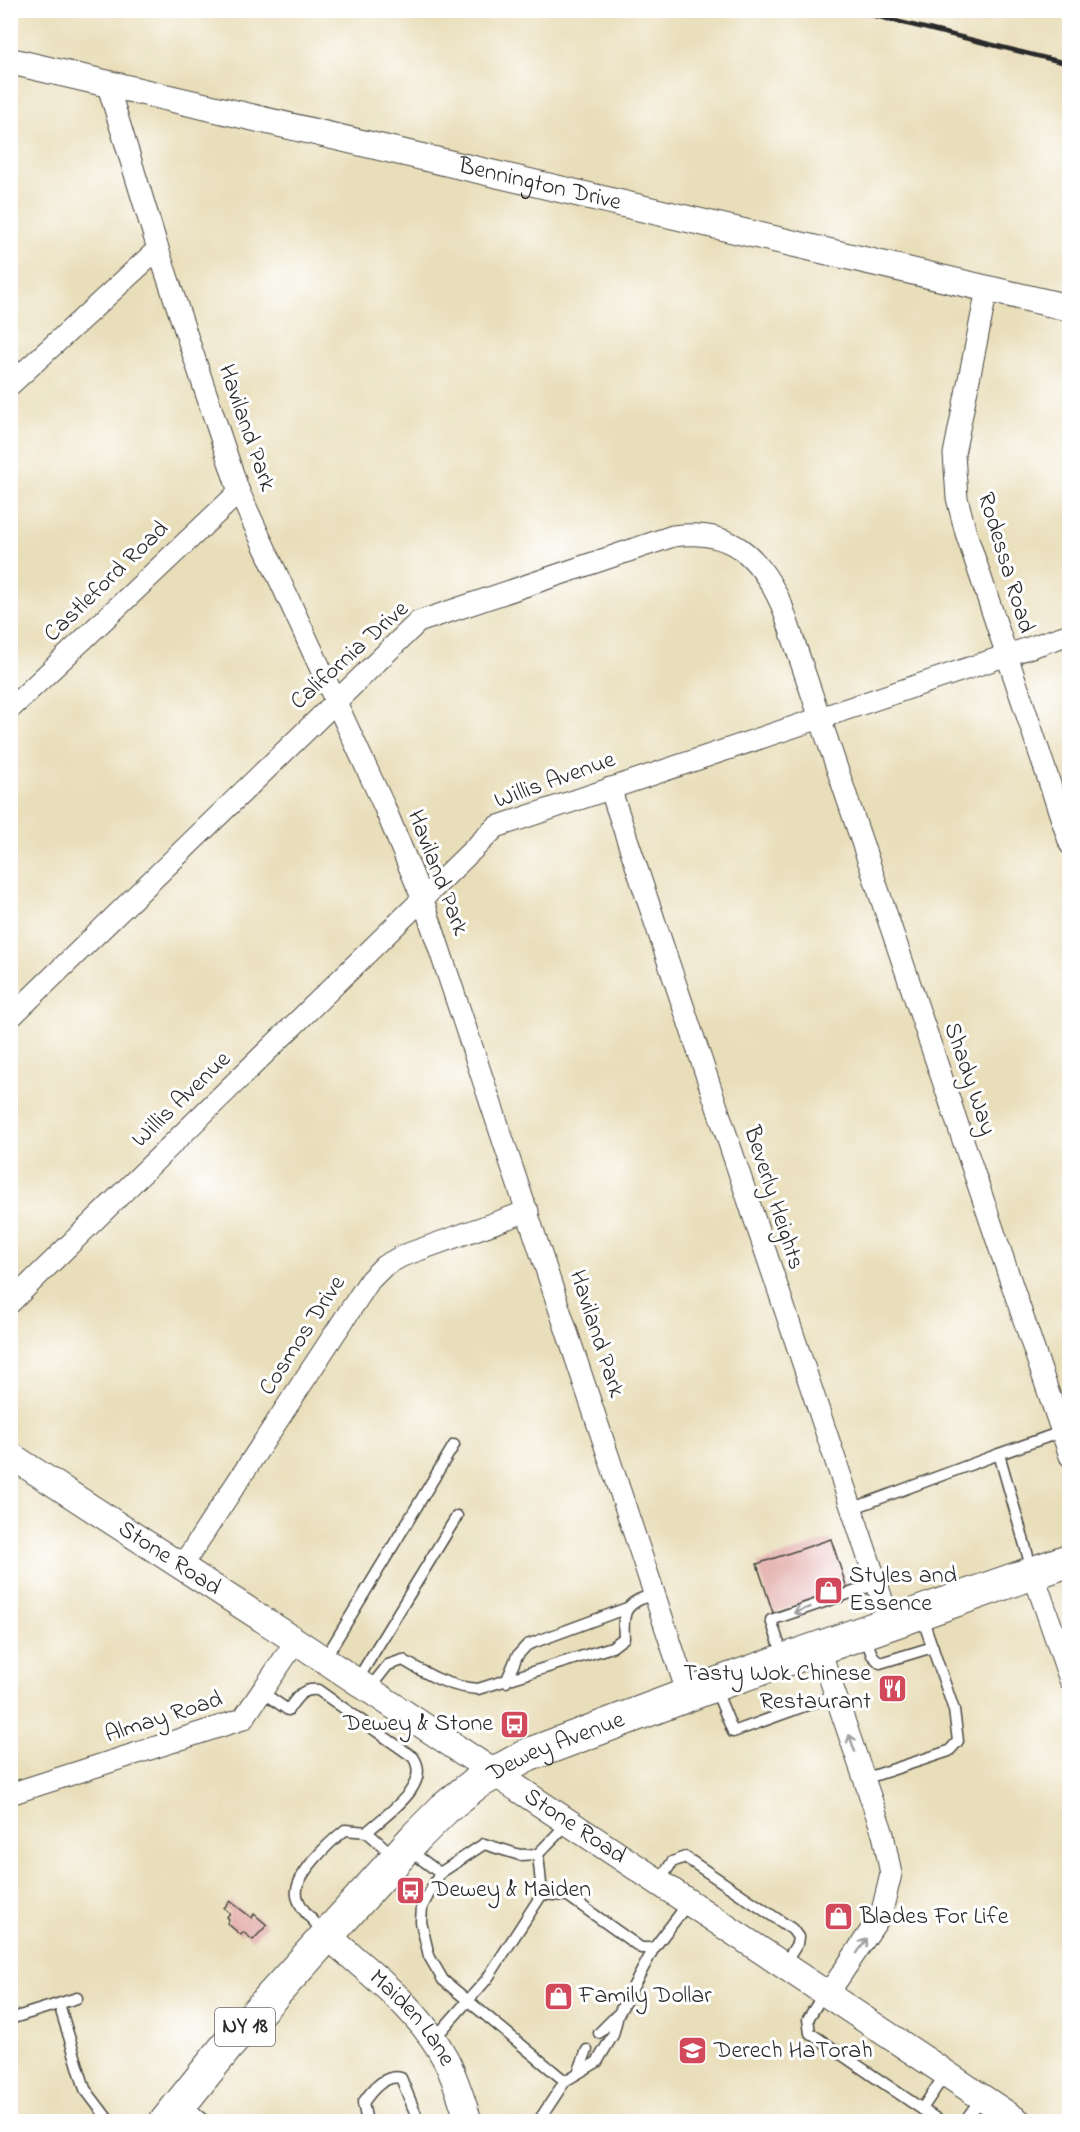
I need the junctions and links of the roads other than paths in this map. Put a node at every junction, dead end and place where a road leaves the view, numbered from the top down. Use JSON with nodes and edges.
{"nodes":[{"id":1,"x":10,"y":61,"type":"edge"},
{"id":2,"x":107,"y":83,"type":"junction"},
{"id":3,"x":158,"y":249,"type":"junction"},
{"id":4,"x":987,"y":289,"type":"junction"},
{"id":5,"x":1070,"y":308,"type":"edge"},
{"id":6,"x":10,"y":385,"type":"edge"},
{"id":7,"x":239,"y":492,"type":"junction"},
{"id":8,"x":1070,"y":634,"type":"edge"},
{"id":9,"x":1006,"y":655,"type":"junction"},
{"id":10,"x":335,"y":702,"type":"junction"},
{"id":11,"x":10,"y":709,"type":"edge"},
{"id":12,"x":821,"y":718,"type":"junction"},
{"id":13,"x":610,"y":788,"type":"junction"},
{"id":14,"x":1070,"y":844,"type":"edge"},
{"id":15,"x":423,"y":900,"type":"junction"},
{"id":16,"x":10,"y":1018,"type":"edge"},
{"id":17,"x":528,"y":1211,"type":"junction"},
{"id":18,"x":10,"y":1303,"type":"edge"},
{"id":19,"x":1061,"y":1432,"type":"junction"},
{"id":20,"x":454,"y":1445,"type":"dead end"},
{"id":21,"x":999,"y":1454,"type":"junction"},
{"id":22,"x":1070,"y":1456,"type":"edge"},
{"id":23,"x":12,"y":1458,"type":"edge"},
{"id":24,"x":851,"y":1509,"type":"junction"},
{"id":25,"x":457,"y":1516,"type":"dead end"},
{"id":26,"x":1070,"y":1560,"type":"edge"},
{"id":27,"x":182,"y":1566,"type":"junction"},
{"id":28,"x":1033,"y":1573,"type":"junction"},
{"id":29,"x":877,"y":1584,"type":"junction"},
{"id":30,"x":654,"y":1594,"type":"junction"},
{"id":31,"x":627,"y":1608,"type":"junction"},
{"id":32,"x":921,"y":1613,"type":"junction"},
{"id":33,"x":877,"y":1628,"type":"junction"},
{"id":34,"x":296,"y":1641,"type":"junction"},
{"id":35,"x":819,"y":1647,"type":"junction"},
{"id":36,"x":933,"y":1647,"type":"junction"},
{"id":37,"x":324,"y":1660,"type":"junction"},
{"id":38,"x":785,"y":1660,"type":"junction"},
{"id":39,"x":1070,"y":1680,"type":"edge"},
{"id":40,"x":506,"y":1682,"type":"junction"},
{"id":41,"x":362,"y":1686,"type":"junction"},
{"id":42,"x":701,"y":1690,"type":"junction"},
{"id":43,"x":262,"y":1692,"type":"junction"},
{"id":44,"x":835,"y":1695,"type":"junction"},
{"id":45,"x":492,"y":1773,"type":"junction"},
{"id":46,"x":864,"y":1779,"type":"junction"},
{"id":47,"x":10,"y":1794,"type":"edge"},
{"id":48,"x":568,"y":1823,"type":"junction"},
{"id":49,"x":367,"y":1832,"type":"junction"},
{"id":50,"x":402,"y":1853,"type":"junction"},
{"id":51,"x":538,"y":1854,"type":"junction"},
{"id":52,"x":440,"y":1873,"type":"junction"},
{"id":53,"x":659,"y":1883,"type":"junction"},
{"id":54,"x":542,"y":1894,"type":"junction"},
{"id":55,"x":689,"y":1902,"type":"junction"},
{"id":56,"x":328,"y":1936,"type":"junction"},
{"id":57,"x":654,"y":1948,"type":"junction"},
{"id":58,"x":784,"y":1965,"type":"junction"},
{"id":59,"x":826,"y":1993,"type":"junction"},
{"id":60,"x":77,"y":1998,"type":"dead end"},
{"id":61,"x":467,"y":2002,"type":"junction"},
{"id":62,"x":59,"y":2004,"type":"junction"},
{"id":63,"x":618,"y":2014,"type":"junction"},
{"id":64,"x":10,"y":2019,"type":"edge"},
{"id":65,"x":599,"y":2033,"type":"dead end"},
{"id":66,"x":434,"y":2039,"type":"junction"},
{"id":67,"x":587,"y":2050,"type":"dead end"},
{"id":68,"x":578,"y":2073,"type":"junction"},
{"id":69,"x":946,"y":2073,"type":"junction"},
{"id":70,"x":565,"y":2081,"type":"junction"},
{"id":71,"x":982,"y":2097,"type":"junction"},
{"id":72,"x":922,"y":2109,"type":"junction"},
{"id":73,"x":184,"y":2115,"type":"edge"},
{"id":74,"x":110,"y":2121,"type":"edge"},
{"id":75,"x":367,"y":2121,"type":"edge"},
{"id":76,"x":419,"y":2121,"type":"edge"},
{"id":77,"x":469,"y":2121,"type":"edge"},
{"id":78,"x":538,"y":2121,"type":"edge"},
{"id":79,"x":941,"y":2121,"type":"edge"},
{"id":80,"x":964,"y":2121,"type":"edge"},
{"id":81,"x":1019,"y":2121,"type":"edge"}],
"edges":[{"from":1,"to":2,"type":"street","name":"Bennington Drive"},
{"from":2,"to":3,"type":"street","name":"Haviland Park"},
{"from":2,"to":4,"type":"street","name":"Bennington Drive"},
{"from":3,"to":6,"type":"street"},
{"from":3,"to":7,"type":"street","name":"Haviland Park"},
{"from":4,"to":5,"type":"street","name":"Bennington Drive"},
{"from":4,"to":9,"type":"street","name":"Rodessa Road"},
{"from":7,"to":10,"type":"street","name":"Haviland Park"},
{"from":7,"to":11,"type":"street","name":"Castleford Road"},
{"from":8,"to":9,"type":"street","name":"Willis Avenue"},
{"from":9,"to":12,"type":"street","name":"Willis Avenue"},
{"from":9,"to":14,"type":"street","name":"Rodessa Road"},
{"from":10,"to":12,"type":"street","name":"California Drive"},
{"from":10,"to":15,"type":"street","name":"Haviland Park"},
{"from":10,"to":16,"type":"street","name":"California Drive"},
{"from":12,"to":13,"type":"street","name":"Willis Avenue"},
{"from":12,"to":19,"type":"street","name":"Shady Way"},
{"from":13,"to":15,"type":"street","name":"Willis Avenue"},
{"from":13,"to":24,"type":"street","name":"Beverly Heights"},
{"from":15,"to":17,"type":"street","name":"Haviland Park"},
{"from":15,"to":18,"type":"street","name":"Willis Avenue"},
{"from":17,"to":27,"type":"street","name":"Cosmos Drive"},
{"from":17,"to":30,"type":"street","name":"Haviland Park"},
{"from":19,"to":21,"type":"lane"},
{"from":19,"to":22,"type":"street","name":"Shady Way"},
{"from":20,"to":37,"type":"lane"},
{"from":21,"to":24,"type":"lane"},
{"from":21,"to":28,"type":"lane"},
{"from":23,"to":27,"type":"street","name":"Stone Road"},
{"from":24,"to":29,"type":"street","name":"Beverly Heights"},
{"from":25,"to":41,"type":"lane"},
{"from":26,"to":28,"type":"main road","name":"Dewey Avenue","number":"NY 18"},
{"from":27,"to":34,"type":"street","name":"Stone Road"},
{"from":28,"to":32,"type":"main road","name":"Dewey Avenue","number":"NY 18"},
{"from":28,"to":39,"type":"street"},
{"from":29,"to":33,"type":"street","name":"Beverly Heights"},
{"from":29,"to":38,"type":"lane","one_way":true},
{"from":30,"to":31,"type":"lane"},
{"from":30,"to":42,"type":"street","name":"Haviland Park"},
{"from":31,"to":40,"type":"lane"},
{"from":31,"to":40,"type":"lane"},
{"from":32,"to":33,"type":"main road","name":"Dewey Avenue","number":"NY 18"},
{"from":32,"to":36,"type":"lane"},
{"from":33,"to":35,"type":"main road","name":"Dewey Avenue","number":"NY 18"},
{"from":33,"to":36,"type":"lane"},
{"from":34,"to":37,"type":"street","name":"Stone Road"},
{"from":34,"to":43,"type":"street","name":"Almay Road"},
{"from":35,"to":38,"type":"main road","name":"Dewey Avenue","number":"NY 18"},
{"from":35,"to":44,"type":"street"},
{"from":36,"to":46,"type":"lane"},
{"from":37,"to":41,"type":"street","name":"Stone Road"},
{"from":38,"to":42,"type":"main road","name":"Dewey Avenue","number":"NY 18"},
{"from":40,"to":41,"type":"lane"},
{"from":41,"to":45,"type":"street","name":"Stone Road"},
{"from":42,"to":44,"type":"lane"},
{"from":42,"to":45,"type":"main road","name":"Dewey Avenue","number":"NY 18"},
{"from":43,"to":47,"type":"street","name":"Almay Road"},
{"from":43,"to":49,"type":"lane"},
{"from":46,"to":44,"type":"street","one_way":true},
{"from":45,"to":48,"type":"street","name":"Stone Road"},
{"from":45,"to":50,"type":"main road","name":"Dewey Avenue","number":"NY 18"},
{"from":59,"to":46,"type":"street","one_way":true},
{"from":48,"to":51,"type":"lane"},
{"from":48,"to":53,"type":"street","name":"Stone Road"},
{"from":49,"to":50,"type":"lane"},
{"from":49,"to":56,"type":"lane"},
{"from":50,"to":52,"type":"lane"},
{"from":50,"to":56,"type":"main road","name":"Dewey Avenue","number":"NY 18"},
{"from":51,"to":52,"type":"lane"},
{"from":51,"to":54,"type":"lane"},
{"from":52,"to":61,"type":"lane"},
{"from":53,"to":55,"type":"street","name":"Stone Road"},
{"from":53,"to":58,"type":"lane"},
{"from":54,"to":57,"type":"lane"},
{"from":54,"to":61,"type":"lane"},
{"from":55,"to":57,"type":"lane"},
{"from":55,"to":58,"type":"street","name":"Stone Road"},
{"from":56,"to":66,"type":"street","name":"Maiden Lane"},
{"from":56,"to":73,"type":"main road","name":"Dewey Avenue","number":"NY 18"},
{"from":57,"to":63,"type":"lane"},
{"from":58,"to":59,"type":"street","name":"Stone Road"},
{"from":59,"to":69,"type":"street","name":"Stone Road"},
{"from":59,"to":72,"type":"lane"},
{"from":60,"to":62,"type":"lane"},
{"from":61,"to":66,"type":"lane"},
{"from":61,"to":70,"type":"lane"},
{"from":62,"to":64,"type":"lane"},
{"from":62,"to":74,"type":"lane"},
{"from":63,"to":65,"type":"lane"},
{"from":63,"to":68,"type":"lane"},
{"from":66,"to":77,"type":"street","name":"Maiden Lane"},
{"from":67,"to":68,"type":"lane"},
{"from":68,"to":70,"type":"lane"},
{"from":69,"to":71,"type":"street","name":"Stone Road"},
{"from":69,"to":72,"type":"lane"},
{"from":70,"to":78,"type":"lane"},
{"from":71,"to":80,"type":"lane"},
{"from":71,"to":81,"type":"street","name":"Stone Road"},
{"from":72,"to":79,"type":"lane"},
{"from":75,"to":76,"type":"lane"}]}
